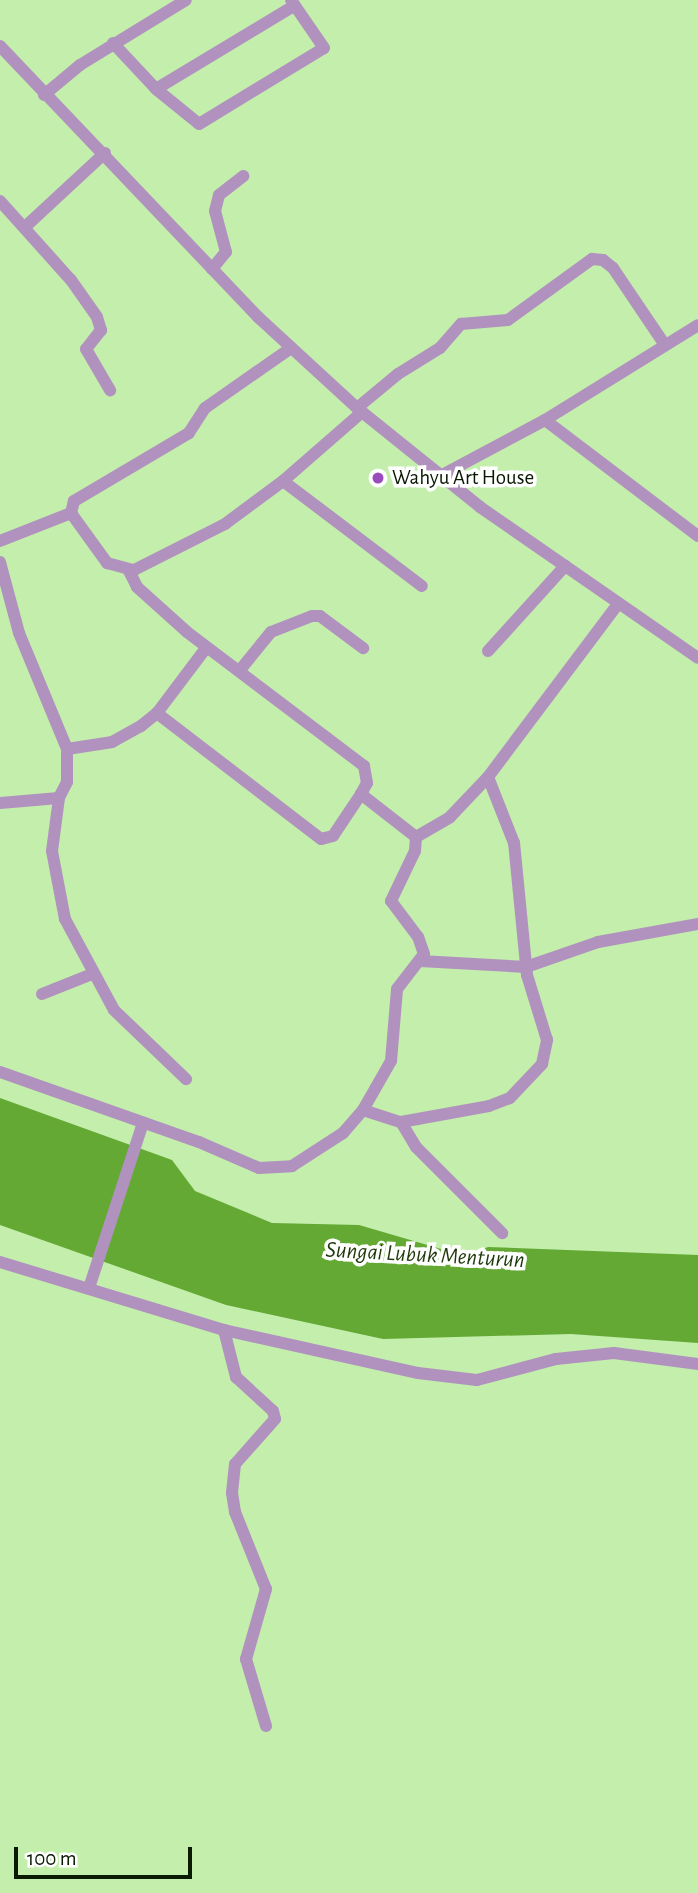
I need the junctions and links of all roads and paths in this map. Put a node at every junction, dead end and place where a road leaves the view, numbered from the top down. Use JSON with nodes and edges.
{"nodes":[{"id":1,"x":186,"y":0,"type":"edge"},
{"id":2,"x":293,"y":3,"type":"edge"},
{"id":3,"x":113,"y":43,"type":"junction"},
{"id":4,"x":0,"y":46,"type":"edge"},
{"id":5,"x":156,"y":89,"type":"junction"},
{"id":6,"x":44,"y":95,"type":"junction"},
{"id":7,"x":104,"y":153,"type":"junction"},
{"id":8,"x":243,"y":176,"type":"dead end"},
{"id":9,"x":0,"y":201,"type":"edge"},
{"id":10,"x":25,"y":227,"type":"junction"},
{"id":11,"x":212,"y":268,"type":"junction"},
{"id":12,"x":698,"y":324,"type":"edge"},
{"id":13,"x":665,"y":345,"type":"junction"},
{"id":14,"x":291,"y":348,"type":"junction"},
{"id":15,"x":110,"y":390,"type":"dead end"},
{"id":16,"x":360,"y":410,"type":"junction"},
{"id":17,"x":545,"y":420,"type":"junction"},
{"id":18,"x":442,"y":475,"type":"junction"},
{"id":19,"x":283,"y":481,"type":"junction"},
{"id":20,"x":71,"y":513,"type":"junction"},
{"id":21,"x":696,"y":528,"type":"edge"},
{"id":22,"x":0,"y":541,"type":"edge"},
{"id":23,"x":0,"y":562,"type":"edge"},
{"id":24,"x":565,"y":566,"type":"junction"},
{"id":25,"x":129,"y":571,"type":"junction"},
{"id":26,"x":422,"y":586,"type":"dead end"},
{"id":27,"x":617,"y":605,"type":"junction"},
{"id":28,"x":206,"y":648,"type":"junction"},
{"id":29,"x":363,"y":648,"type":"dead end"},
{"id":30,"x":488,"y":652,"type":"dead end"},
{"id":31,"x":698,"y":658,"type":"edge"},
{"id":32,"x":240,"y":670,"type":"junction"},
{"id":33,"x":157,"y":713,"type":"junction"},
{"id":34,"x":67,"y":749,"type":"junction"},
{"id":35,"x":488,"y":777,"type":"junction"},
{"id":36,"x":361,"y":794,"type":"junction"},
{"id":37,"x":59,"y":798,"type":"junction"},
{"id":38,"x":0,"y":803,"type":"edge"},
{"id":39,"x":416,"y":837,"type":"junction"},
{"id":40,"x":698,"y":924,"type":"edge"},
{"id":41,"x":419,"y":961,"type":"junction"},
{"id":42,"x":526,"y":967,"type":"junction"},
{"id":43,"x":92,"y":974,"type":"junction"},
{"id":44,"x":42,"y":994,"type":"dead end"},
{"id":45,"x":0,"y":1072,"type":"edge"},
{"id":46,"x":186,"y":1079,"type":"dead end"},
{"id":47,"x":363,"y":1110,"type":"junction"},
{"id":48,"x":401,"y":1122,"type":"junction"},
{"id":49,"x":141,"y":1128,"type":"junction"},
{"id":50,"x":502,"y":1233,"type":"dead end"},
{"id":51,"x":0,"y":1262,"type":"edge"},
{"id":52,"x":90,"y":1283,"type":"junction"},
{"id":53,"x":224,"y":1330,"type":"junction"},
{"id":54,"x":698,"y":1364,"type":"edge"},
{"id":55,"x":265,"y":1726,"type":"dead end"}],
"edges":[{"from":1,"to":3,"type":"street"},
{"from":2,"to":5,"type":"street"},
{"from":2,"to":5,"type":"street"},
{"from":3,"to":5,"type":"street"},
{"from":3,"to":6,"type":"street"},
{"from":4,"to":6,"type":"street"},
{"from":6,"to":7,"type":"street"},
{"from":7,"to":10,"type":"street"},
{"from":7,"to":11,"type":"street"},
{"from":8,"to":11,"type":"street"},
{"from":9,"to":10,"type":"street"},
{"from":10,"to":15,"type":"street"},
{"from":11,"to":14,"type":"street"},
{"from":12,"to":13,"type":"street"},
{"from":13,"to":16,"type":"street"},
{"from":13,"to":17,"type":"street"},
{"from":14,"to":16,"type":"street"},
{"from":14,"to":20,"type":"street"},
{"from":16,"to":18,"type":"street"},
{"from":16,"to":19,"type":"street"},
{"from":17,"to":18,"type":"street"},
{"from":17,"to":21,"type":"street"},
{"from":18,"to":24,"type":"street"},
{"from":19,"to":25,"type":"street"},
{"from":19,"to":26,"type":"street"},
{"from":20,"to":22,"type":"street"},
{"from":20,"to":25,"type":"street"},
{"from":23,"to":34,"type":"street"},
{"from":24,"to":27,"type":"street"},
{"from":24,"to":30,"type":"street"},
{"from":25,"to":28,"type":"street"},
{"from":27,"to":31,"type":"street"},
{"from":27,"to":35,"type":"street"},
{"from":28,"to":32,"type":"street"},
{"from":28,"to":33,"type":"street"},
{"from":29,"to":32,"type":"street"},
{"from":32,"to":36,"type":"street"},
{"from":33,"to":34,"type":"street"},
{"from":33,"to":36,"type":"street"},
{"from":34,"to":37,"type":"street"},
{"from":35,"to":39,"type":"street"},
{"from":35,"to":42,"type":"street"},
{"from":36,"to":39,"type":"street"},
{"from":37,"to":38,"type":"street"},
{"from":37,"to":43,"type":"street"},
{"from":39,"to":41,"type":"street"},
{"from":40,"to":42,"type":"street"},
{"from":41,"to":42,"type":"street"},
{"from":41,"to":47,"type":"street"},
{"from":42,"to":48,"type":"street"},
{"from":43,"to":44,"type":"street"},
{"from":43,"to":46,"type":"street"},
{"from":45,"to":49,"type":"street"},
{"from":47,"to":48,"type":"street"},
{"from":47,"to":49,"type":"street"},
{"from":48,"to":50,"type":"street"},
{"from":49,"to":52,"type":"street"},
{"from":51,"to":52,"type":"street"},
{"from":52,"to":53,"type":"street"},
{"from":53,"to":54,"type":"street"},
{"from":53,"to":55,"type":"street"}]}
